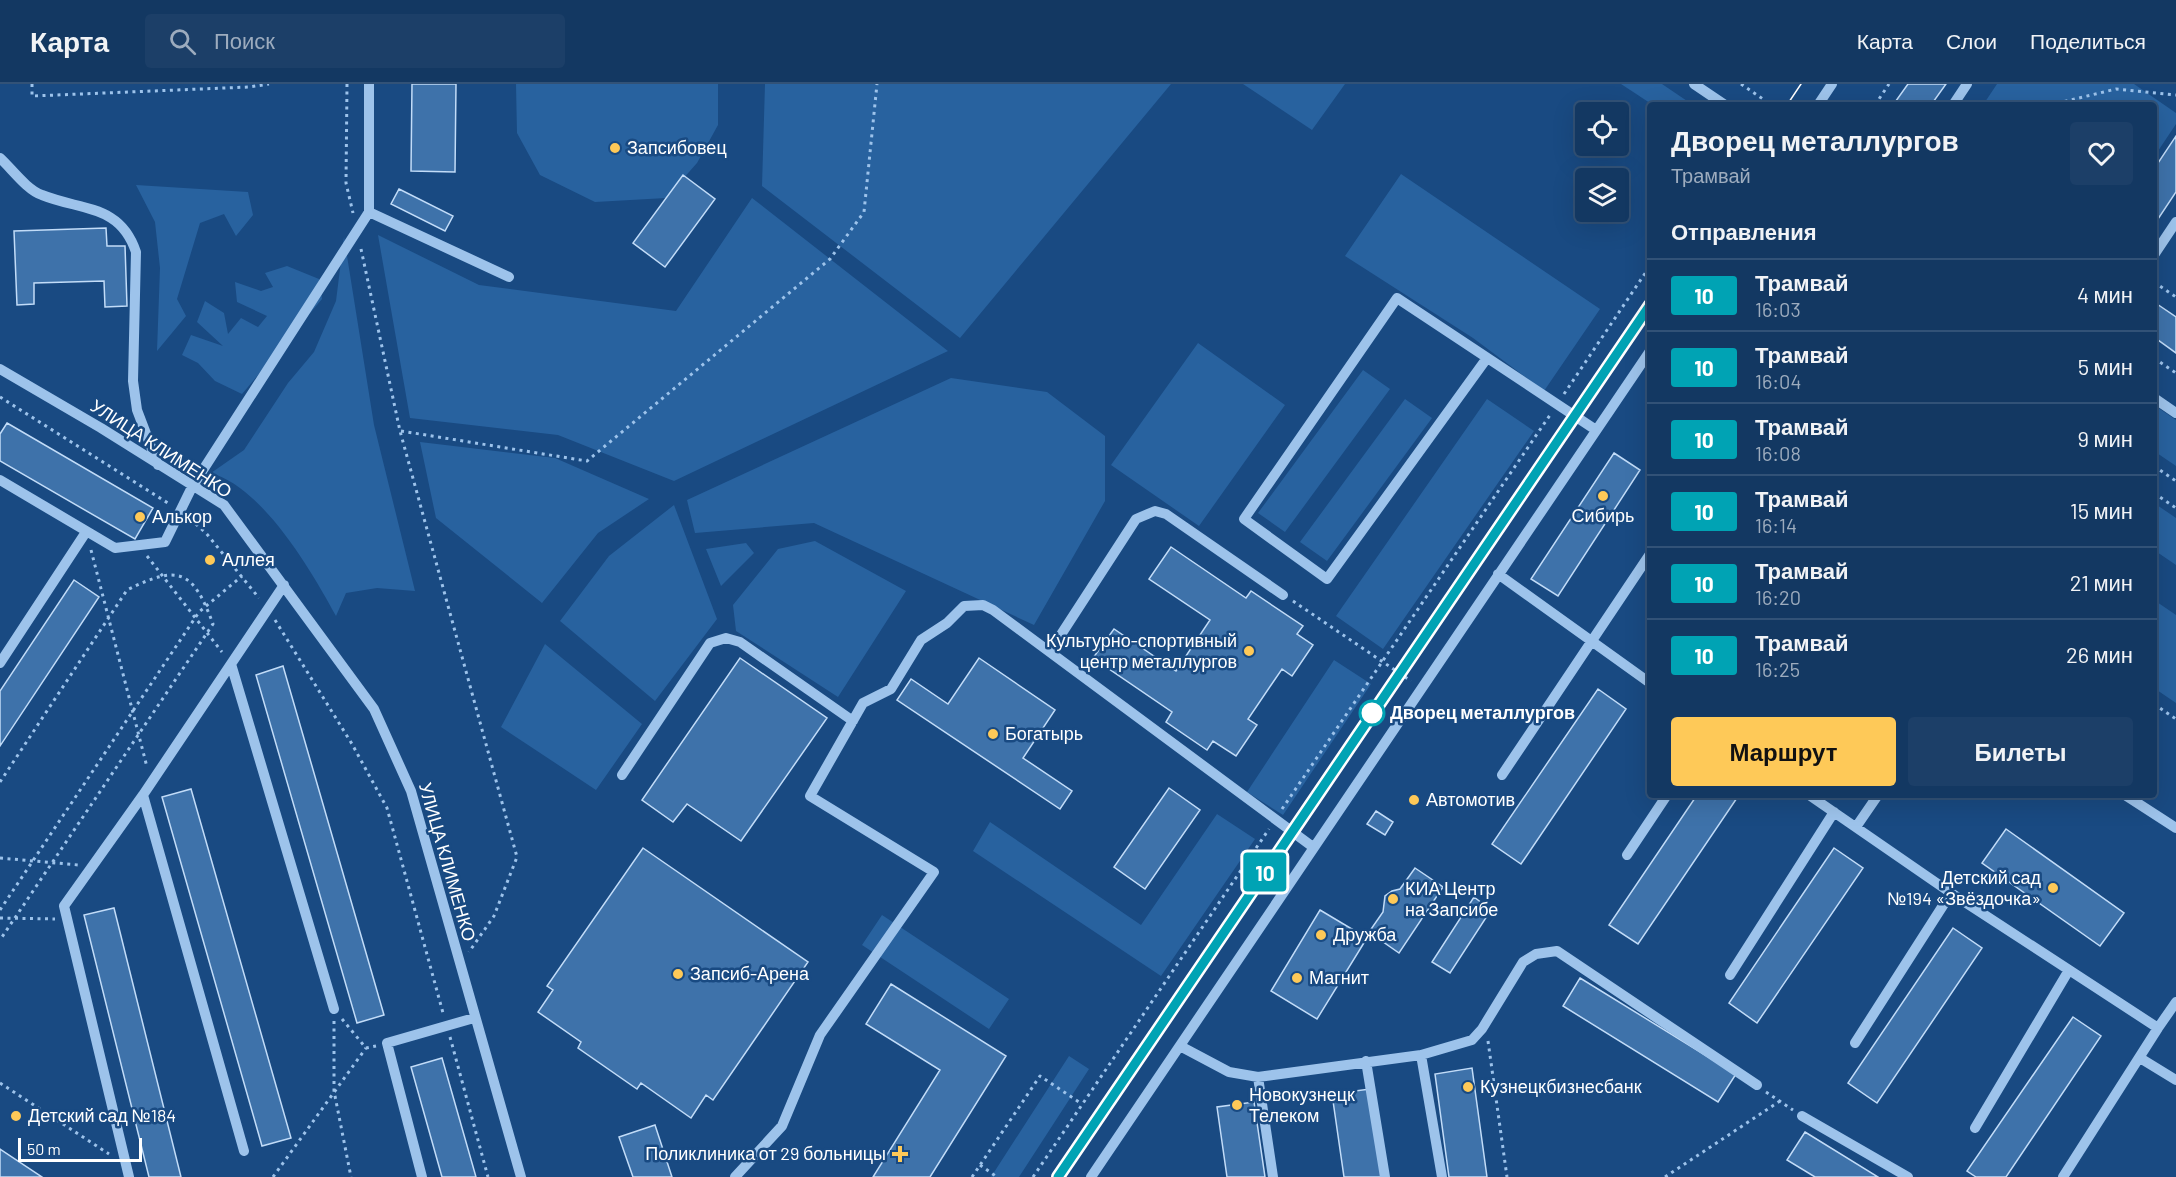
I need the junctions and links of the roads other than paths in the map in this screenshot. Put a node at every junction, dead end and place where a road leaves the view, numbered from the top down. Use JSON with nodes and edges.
{"nodes":[{"id":1,"x":369,"y":84,"type":"edge"},
{"id":2,"x":1694,"y":84,"type":"edge"},
{"id":3,"x":1832,"y":84,"type":"edge"},
{"id":4,"x":1967,"y":84,"type":"edge"},
{"id":5,"x":1721,"y":102,"type":"edge"},
{"id":6,"x":1820,"y":102,"type":"edge"},
{"id":7,"x":1955,"y":102,"type":"edge"},
{"id":8,"x":0,"y":158,"type":"edge"},
{"id":9,"x":369,"y":212,"type":"junction"},
{"id":10,"x":2176,"y":222,"type":"edge"},
{"id":11,"x":2157,"y":250,"type":"edge"},
{"id":12,"x":509,"y":277,"type":"dead end"},
{"id":13,"x":1647,"y":355,"type":"edge"},
{"id":14,"x":1487,"y":358,"type":"junction"},
{"id":15,"x":0,"y":369,"type":"edge"},
{"id":16,"x":2157,"y":400,"type":"edge"},
{"id":17,"x":2176,"y":413,"type":"edge"},
{"id":18,"x":1596,"y":430,"type":"junction"},
{"id":19,"x":158,"y":465,"type":"junction"},
{"id":20,"x":0,"y":480,"type":"edge"},
{"id":21,"x":192,"y":487,"type":"junction"},
{"id":22,"x":86,"y":532,"type":"junction"},
{"id":23,"x":1647,"y":558,"type":"edge"},
{"id":24,"x":1498,"y":574,"type":"junction"},
{"id":25,"x":284,"y":585,"type":"junction"},
{"id":26,"x":1284,"y":595,"type":"road end"},
{"id":27,"x":1592,"y":640,"type":"junction"},
{"id":28,"x":1051,"y":650,"type":"junction"},
{"id":29,"x":0,"y":663,"type":"edge"},
{"id":30,"x":231,"y":664,"type":"junction"},
{"id":31,"x":1647,"y":680,"type":"edge"},
{"id":32,"x":853,"y":721,"type":"junction"},
{"id":33,"x":622,"y":775,"type":"dead end"},
{"id":34,"x":1502,"y":775,"type":"dead end"},
{"id":35,"x":143,"y":795,"type":"junction"},
{"id":36,"x":1665,"y":798,"type":"edge"},
{"id":37,"x":1813,"y":798,"type":"edge"},
{"id":38,"x":1876,"y":798,"type":"edge"},
{"id":39,"x":2130,"y":798,"type":"edge"},
{"id":40,"x":1834,"y":812,"type":"junction"},
{"id":41,"x":1856,"y":827,"type":"junction"},
{"id":42,"x":2176,"y":828,"type":"edge"},
{"id":43,"x":1313,"y":847,"type":"junction"},
{"id":44,"x":1627,"y":855,"type":"dead end"},
{"id":45,"x":1952,"y":893,"type":"junction"},
{"id":46,"x":2069,"y":970,"type":"junction"},
{"id":47,"x":1730,"y":975,"type":"dead end"},
{"id":48,"x":2176,"y":1002,"type":"edge"},
{"id":49,"x":334,"y":1010,"type":"road end"},
{"id":50,"x":474,"y":1018,"type":"junction"},
{"id":51,"x":2158,"y":1028,"type":"junction"},
{"id":52,"x":1855,"y":1043,"type":"dead end"},
{"id":53,"x":1180,"y":1046,"type":"junction"},
{"id":54,"x":1421,"y":1054,"type":"junction"},
{"id":55,"x":2140,"y":1058,"type":"junction"},
{"id":56,"x":1366,"y":1061,"type":"junction"},
{"id":57,"x":1258,"y":1077,"type":"junction"},
{"id":58,"x":2176,"y":1080,"type":"edge"},
{"id":59,"x":1757,"y":1086,"type":"road end"},
{"id":60,"x":1802,"y":1116,"type":"road end"},
{"id":61,"x":1975,"y":1128,"type":"dead end"},
{"id":62,"x":244,"y":1151,"type":"dead end"},
{"id":63,"x":129,"y":1177,"type":"edge"},
{"id":64,"x":423,"y":1177,"type":"edge"},
{"id":65,"x":521,"y":1177,"type":"edge"},
{"id":66,"x":735,"y":1177,"type":"edge"},
{"id":67,"x":1091,"y":1177,"type":"edge"},
{"id":68,"x":1273,"y":1177,"type":"edge"},
{"id":69,"x":1385,"y":1177,"type":"edge"},
{"id":70,"x":1442,"y":1177,"type":"edge"},
{"id":71,"x":1908,"y":1177,"type":"edge"},
{"id":72,"x":2063,"y":1177,"type":"edge"}],
"edges":[{"from":1,"to":9,"type":"street"},
{"from":2,"to":5,"type":"street"},
{"from":3,"to":6,"type":"street"},
{"from":4,"to":7,"type":"street"},
{"from":8,"to":19,"type":"street"},
{"from":9,"to":12,"type":"street"},
{"from":9,"to":21,"type":"street"},
{"from":10,"to":11,"type":"street"},
{"from":13,"to":18,"type":"street"},
{"from":14,"to":14,"type":"street"},
{"from":14,"to":18,"type":"street"},
{"from":15,"to":19,"type":"street","name":"УЛИЦА КЛИМЕНКО"},
{"from":16,"to":17,"type":"street"},
{"from":18,"to":24,"type":"street"},
{"from":19,"to":21,"type":"street","name":"УЛИЦА КЛИМЕНКО"},
{"from":20,"to":22,"type":"street"},
{"from":21,"to":22,"type":"street"},
{"from":21,"to":25,"type":"street","name":"УЛИЦА КЛИМЕНКО"},
{"from":22,"to":29,"type":"street"},
{"from":23,"to":27,"type":"street"},
{"from":24,"to":27,"type":"street"},
{"from":24,"to":43,"type":"street"},
{"from":25,"to":30,"type":"street"},
{"from":25,"to":50,"type":"street","name":"УЛИЦА КЛИМЕНКО"},
{"from":26,"to":28,"type":"street"},
{"from":27,"to":31,"type":"street"},
{"from":27,"to":34,"type":"street"},
{"from":28,"to":32,"type":"street"},
{"from":28,"to":43,"type":"street"},
{"from":30,"to":35,"type":"street"},
{"from":30,"to":49,"type":"street"},
{"from":32,"to":33,"type":"street"},
{"from":32,"to":66,"type":"street"},
{"from":35,"to":62,"type":"street"},
{"from":35,"to":63,"type":"street"},
{"from":36,"to":44,"type":"street"},
{"from":37,"to":40,"type":"street"},
{"from":38,"to":41,"type":"street"},
{"from":39,"to":42,"type":"street"},
{"from":40,"to":41,"type":"street"},
{"from":40,"to":47,"type":"street"},
{"from":41,"to":45,"type":"street"},
{"from":43,"to":53,"type":"street"},
{"from":45,"to":46,"type":"street"},
{"from":45,"to":52,"type":"street"},
{"from":46,"to":51,"type":"street"},
{"from":46,"to":61,"type":"street"},
{"from":48,"to":51,"type":"street"},
{"from":50,"to":64,"type":"street"},
{"from":50,"to":65,"type":"street","name":"УЛИЦА КЛИМЕНКО"},
{"from":51,"to":55,"type":"street"},
{"from":53,"to":57,"type":"street"},
{"from":53,"to":67,"type":"street"},
{"from":54,"to":56,"type":"street"},
{"from":54,"to":59,"type":"street"},
{"from":54,"to":70,"type":"street"},
{"from":55,"to":58,"type":"street"},
{"from":55,"to":72,"type":"street"},
{"from":56,"to":57,"type":"street"},
{"from":56,"to":69,"type":"street"},
{"from":57,"to":68,"type":"street"},
{"from":60,"to":71,"type":"street"}]}
